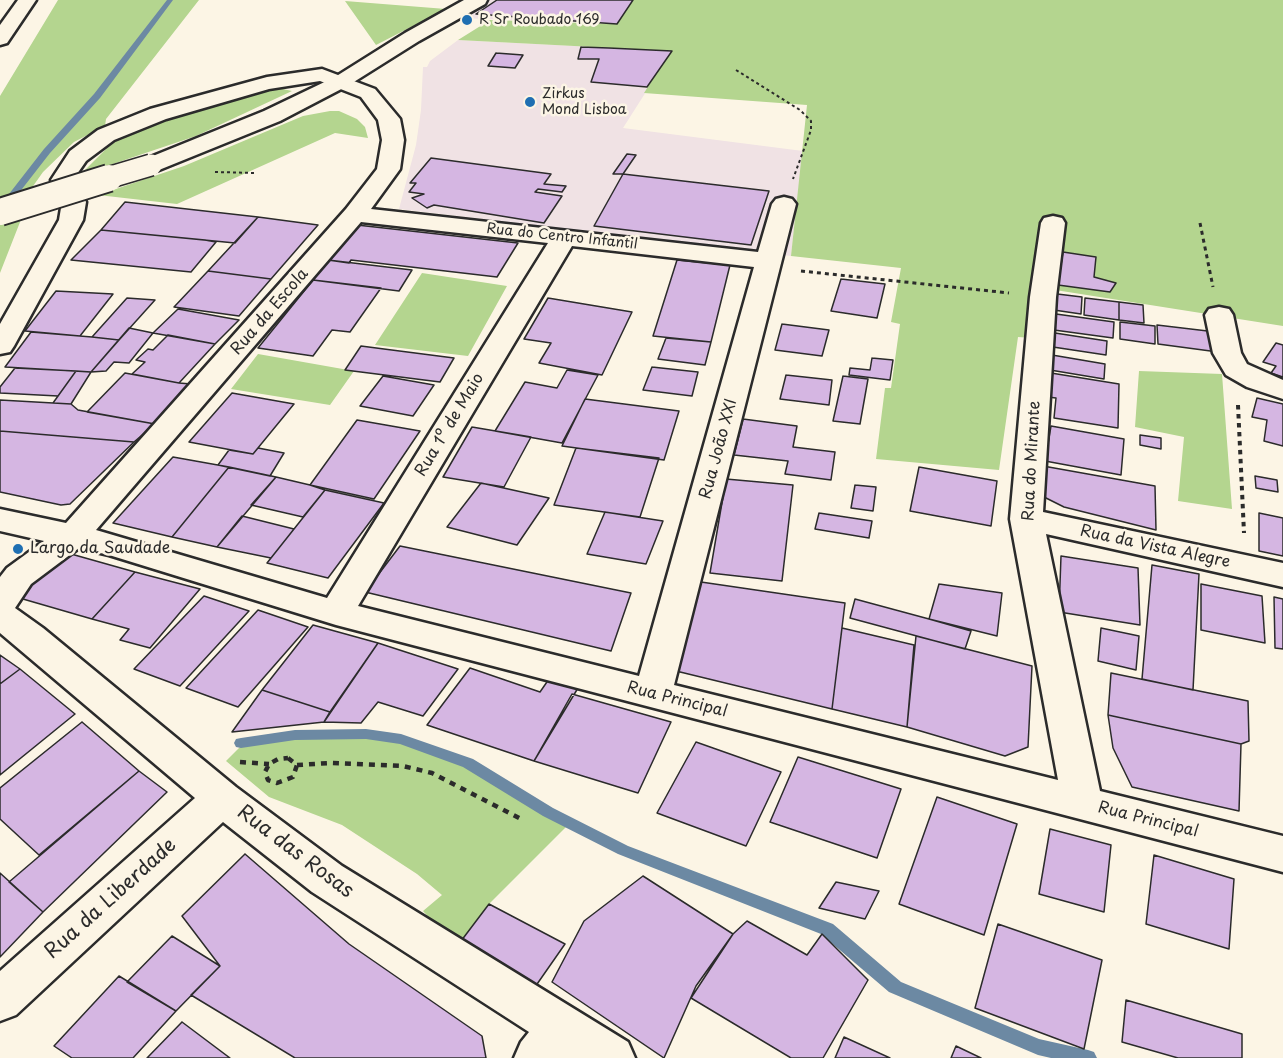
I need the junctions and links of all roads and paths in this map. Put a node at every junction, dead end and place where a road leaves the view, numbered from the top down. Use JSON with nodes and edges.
{"nodes":[{"id":1,"x":27,"y":0,"type":"edge"},
{"id":2,"x":478,"y":0,"type":"edge"},
{"id":3,"x":0,"y":39,"type":"edge"},
{"id":4,"x":736,"y":70,"type":"dead end"},
{"id":5,"x":342,"y":81,"type":"junction"},
{"id":6,"x":784,"y":204,"type":"joint"},
{"id":7,"x":0,"y":212,"type":"edge"},
{"id":8,"x":354,"y":214,"type":"junction"},
{"id":9,"x":1053,"y":223,"type":"dead end"},
{"id":10,"x":1200,"y":223,"type":"dead end"},
{"id":11,"x":564,"y":238,"type":"junction"},
{"id":12,"x":769,"y":264,"type":"junction"},
{"id":13,"x":1044,"y":297,"type":"junction"},
{"id":14,"x":1219,"y":315,"type":"joint"},
{"id":15,"x":0,"y":346,"type":"edge"},
{"id":16,"x":1236,"y":369,"type":"junction"},
{"id":17,"x":1283,"y":390,"type":"edge"},
{"id":18,"x":1026,"y":519,"type":"junction"},
{"id":19,"x":0,"y":520,"type":"edge"},
{"id":20,"x":73,"y":536,"type":"junction"},
{"id":21,"x":1246,"y":568,"type":"junction"},
{"id":22,"x":1283,"y":576,"type":"edge"},
{"id":23,"x":0,"y":602,"type":"edge"},
{"id":24,"x":336,"y":613,"type":"junction"},
{"id":25,"x":0,"y":615,"type":"edge"},
{"id":26,"x":653,"y":694,"type":"junction"},
{"id":27,"x":297,"y":765,"type":"junction"},
{"id":28,"x":222,"y":798,"type":"junction"},
{"id":29,"x":1082,"y":803,"type":"junction"},
{"id":30,"x":523,"y":820,"type":"dead end"},
{"id":31,"x":1283,"y":854,"type":"edge"},
{"id":32,"x":0,"y":1000,"type":"edge"},
{"id":33,"x":550,"y":1042,"type":"edge"},
{"id":34,"x":611,"y":1058,"type":"edge"}],
"edges":[{"from":1,"to":3,"type":"main road"},
{"from":2,"to":5,"type":"main road"},
{"from":4,"to":6,"type":"path"},
{"from":5,"to":7,"type":"main road","bridge":true},
{"from":5,"to":8,"type":"main road","name":"Rua da Escola"},
{"from":5,"to":15,"type":"main road","name":"Rua da Escola"},
{"from":6,"to":12,"type":"main road","name":"Rua João XXI"},
{"from":8,"to":11,"type":"main road","name":"Rua do Centro Infantil"},
{"from":8,"to":20,"type":"main road","name":"Rua da Escola"},
{"from":9,"to":13,"type":"main road","name":"Rua do Mirante"},
{"from":10,"to":14,"type":"path"},
{"from":11,"to":12,"type":"main road","name":"Rua do Centro Infantil"},
{"from":11,"to":24,"type":"main road","name":"Rua 1º de Maio"},
{"from":12,"to":13,"type":"path"},
{"from":12,"to":26,"type":"main road","name":"Rua João XXI"},
{"from":13,"to":18,"type":"main road","name":"Rua do Mirante"},
{"from":14,"to":16,"type":"main road"},
{"from":16,"to":17,"type":"main road"},
{"from":16,"to":21,"type":"path"},
{"from":18,"to":21,"type":"main road","name":"Rua da Vista Alegre"},
{"from":18,"to":29,"type":"main road","name":"Rua do Mirante"},
{"from":19,"to":20,"type":"main road","name":"Rua Principal"},
{"from":20,"to":23,"type":"main road","name":"Rua da Escola"},
{"from":20,"to":24,"type":"main road","name":"Rua Principal"},
{"from":21,"to":22,"type":"main road","name":"Rua da Vista Alegre"},
{"from":24,"to":26,"type":"main road","name":"Rua Principal"},
{"from":25,"to":28,"type":"main road","name":"Rua das Rosas"},
{"from":26,"to":29,"type":"main road","name":"Rua Principal"},
{"from":27,"to":27,"type":"path"},
{"from":27,"to":30,"type":"path"},
{"from":28,"to":32,"type":"main road","name":"Rua da Liberdade"},
{"from":28,"to":33,"type":"main road","name":"Rua das Rosas"},
{"from":29,"to":31,"type":"main road","name":"Rua Principal"},
{"from":33,"to":34,"type":"main road","name":"Rua das Rosas"}]}
